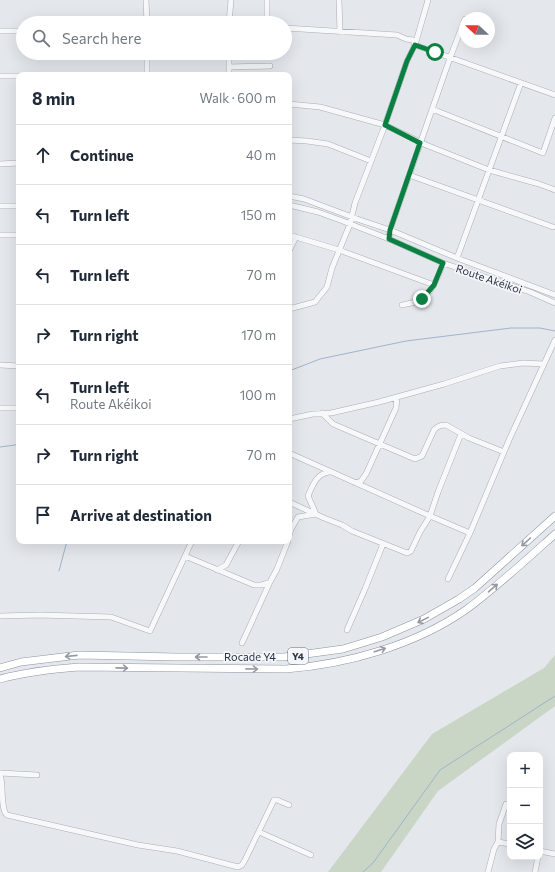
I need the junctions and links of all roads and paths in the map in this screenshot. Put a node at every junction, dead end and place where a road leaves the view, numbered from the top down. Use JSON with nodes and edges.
{"nodes":[{"id":1,"x":146,"y":0,"type":"edge"},
{"id":2,"x":231,"y":0,"type":"edge"},
{"id":3,"x":267,"y":0,"type":"edge"},
{"id":4,"x":339,"y":0,"type":"edge"},
{"id":5,"x":428,"y":0,"type":"edge"},
{"id":6,"x":147,"y":16,"type":"edge"},
{"id":7,"x":230,"y":16,"type":"edge"},
{"id":8,"x":267,"y":16,"type":"edge"},
{"id":9,"x":292,"y":29,"type":"edge"},
{"id":10,"x":0,"y":31,"type":"edge"},
{"id":11,"x":16,"y":31,"type":"edge"},
{"id":12,"x":340,"y":32,"type":"junction"},
{"id":13,"x":459,"y":35,"type":"edge"},
{"id":14,"x":415,"y":45,"type":"junction"},
{"id":15,"x":450,"y":58,"type":"junction"},
{"id":16,"x":147,"y":60,"type":"edge"},
{"id":17,"x":229,"y":60,"type":"edge"},
{"id":18,"x":270,"y":66,"type":"dead end"},
{"id":19,"x":229,"y":67,"type":"junction"},
{"id":20,"x":147,"y":72,"type":"edge"},
{"id":21,"x":229,"y":72,"type":"edge"},
{"id":22,"x":0,"y":76,"type":"edge"},
{"id":23,"x":16,"y":76,"type":"edge"},
{"id":24,"x":521,"y":83,"type":"junction"},
{"id":25,"x":555,"y":95,"type":"edge"},
{"id":26,"x":292,"y":104,"type":"edge"},
{"id":27,"x":432,"y":109,"type":"junction"},
{"id":28,"x":555,"y":118,"type":"edge"},
{"id":29,"x":385,"y":125,"type":"junction"},
{"id":30,"x":502,"y":136,"type":"junction"},
{"id":31,"x":292,"y":140,"type":"edge"},
{"id":32,"x":420,"y":143,"type":"junction"},
{"id":33,"x":371,"y":161,"type":"junction"},
{"id":34,"x":16,"y":163,"type":"edge"},
{"id":35,"x":0,"y":164,"type":"edge"},
{"id":36,"x":489,"y":170,"type":"junction"},
{"id":37,"x":409,"y":175,"type":"junction"},
{"id":38,"x":555,"y":190,"type":"edge"},
{"id":39,"x":292,"y":197,"type":"edge"},
{"id":40,"x":478,"y":200,"type":"junction"},
{"id":41,"x":0,"y":206,"type":"edge"},
{"id":42,"x":16,"y":206,"type":"edge"},
{"id":43,"x":292,"y":206,"type":"edge"},
{"id":44,"x":352,"y":218,"type":"junction"},
{"id":45,"x":350,"y":224,"type":"junction"},
{"id":46,"x":553,"y":226,"type":"dead end"},
{"id":47,"x":390,"y":230,"type":"junction"},
{"id":48,"x":0,"y":235,"type":"edge"},
{"id":49,"x":16,"y":235,"type":"edge"},
{"id":50,"x":292,"y":236,"type":"edge"},
{"id":51,"x":296,"y":237,"type":"junction"},
{"id":52,"x":389,"y":239,"type":"junction"},
{"id":53,"x":292,"y":245,"type":"edge"},
{"id":54,"x":339,"y":250,"type":"junction"},
{"id":55,"x":457,"y":258,"type":"junction"},
{"id":56,"x":443,"y":263,"type":"junction"},
{"id":57,"x":434,"y":285,"type":"junction"},
{"id":58,"x":555,"y":295,"type":"edge"},
{"id":59,"x":555,"y":303,"type":"edge"},
{"id":60,"x":402,"y":305,"type":"dead end"},
{"id":61,"x":292,"y":308,"type":"edge"},
{"id":62,"x":555,"y":340,"type":"edge"},
{"id":63,"x":544,"y":364,"type":"junction"},
{"id":64,"x":0,"y":365,"type":"edge"},
{"id":65,"x":16,"y":366,"type":"edge"},
{"id":66,"x":397,"y":397,"type":"junction"},
{"id":67,"x":0,"y":408,"type":"edge"},
{"id":68,"x":16,"y":408,"type":"edge"},
{"id":69,"x":322,"y":413,"type":"junction"},
{"id":70,"x":292,"y":418,"type":"edge"},
{"id":71,"x":461,"y":434,"type":"junction"},
{"id":72,"x":381,"y":444,"type":"junction"},
{"id":73,"x":504,"y":452,"type":"junction"},
{"id":74,"x":292,"y":454,"type":"edge"},
{"id":75,"x":329,"y":472,"type":"junction"},
{"id":76,"x":354,"y":483,"type":"junction"},
{"id":77,"x":292,"y":503,"type":"edge"},
{"id":78,"x":316,"y":514,"type":"junction"},
{"id":79,"x":430,"y":516,"type":"junction"},
{"id":80,"x":555,"y":516,"type":"edge"},
{"id":81,"x":292,"y":527,"type":"edge"},
{"id":82,"x":470,"y":533,"type":"junction"},
{"id":83,"x":555,"y":534,"type":"edge"},
{"id":84,"x":191,"y":544,"type":"edge"},
{"id":85,"x":237,"y":544,"type":"edge"},
{"id":86,"x":287,"y":544,"type":"edge"},
{"id":87,"x":383,"y":544,"type":"junction"},
{"id":88,"x":185,"y":556,"type":"junction"},
{"id":89,"x":218,"y":570,"type":"junction"},
{"id":90,"x":448,"y":579,"type":"dead end"},
{"id":91,"x":270,"y":582,"type":"junction"},
{"id":92,"x":0,"y":616,"type":"edge"},
{"id":93,"x":347,"y":630,"type":"dead end"},
{"id":94,"x":242,"y":643,"type":"dead end"},
{"id":95,"x":0,"y":668,"type":"edge"},
{"id":96,"x":0,"y":679,"type":"edge"},
{"id":97,"x":0,"y":774,"type":"edge"},
{"id":98,"x":37,"y":775,"type":"dead end"},
{"id":99,"x":506,"y":804,"type":"dead end"},
{"id":100,"x":289,"y":806,"type":"dead end"},
{"id":101,"x":259,"y":832,"type":"junction"},
{"id":102,"x":498,"y":842,"type":"junction"},
{"id":103,"x":507,"y":844,"type":"edge"},
{"id":104,"x":543,"y":852,"type":"edge"},
{"id":105,"x":555,"y":854,"type":"edge"},
{"id":106,"x":311,"y":855,"type":"dead end"},
{"id":107,"x":537,"y":860,"type":"edge"},
{"id":108,"x":488,"y":872,"type":"edge"},
{"id":109,"x":535,"y":872,"type":"edge"}],
"edges":[{"from":1,"to":6,"type":"street"},
{"from":2,"to":7,"type":"street"},
{"from":3,"to":8,"type":"street"},
{"from":4,"to":12,"type":"street"},
{"from":5,"to":14,"type":"street"},
{"from":9,"to":12,"type":"street"},
{"from":10,"to":11,"type":"street"},
{"from":12,"to":14,"type":"street"},
{"from":13,"to":15,"type":"street"},
{"from":14,"to":15,"type":"street"},
{"from":14,"to":29,"type":"street"},
{"from":15,"to":24,"type":"street"},
{"from":15,"to":27,"type":"street"},
{"from":16,"to":20,"type":"street"},
{"from":17,"to":19,"type":"street"},
{"from":18,"to":19,"type":"street"},
{"from":19,"to":21,"type":"street"},
{"from":22,"to":23,"type":"street"},
{"from":24,"to":25,"type":"street"},
{"from":24,"to":30,"type":"street"},
{"from":26,"to":29,"type":"street"},
{"from":27,"to":30,"type":"street"},
{"from":27,"to":32,"type":"street"},
{"from":28,"to":30,"type":"street"},
{"from":29,"to":32,"type":"street"},
{"from":29,"to":33,"type":"street"},
{"from":30,"to":36,"type":"street"},
{"from":31,"to":33,"type":"street"},
{"from":32,"to":36,"type":"street"},
{"from":32,"to":37,"type":"street"},
{"from":33,"to":44,"type":"street"},
{"from":34,"to":35,"type":"street"},
{"from":36,"to":38,"type":"street"},
{"from":36,"to":40,"type":"street"},
{"from":37,"to":40,"type":"street"},
{"from":37,"to":47,"type":"street"},
{"from":39,"to":44,"type":"street"},
{"from":40,"to":46,"type":"street"},
{"from":40,"to":55,"type":"street"},
{"from":41,"to":42,"type":"street"},
{"from":43,"to":45,"type":"street","name":"Route Akéikoi"},
{"from":44,"to":45,"type":"street"},
{"from":44,"to":47,"type":"street"},
{"from":45,"to":52,"type":"street","name":"Route Akéikoi"},
{"from":45,"to":54,"type":"street"},
{"from":47,"to":52,"type":"street"},
{"from":47,"to":55,"type":"street"},
{"from":48,"to":49,"type":"street"},
{"from":50,"to":51,"type":"street"},
{"from":51,"to":53,"type":"street"},
{"from":51,"to":54,"type":"street"},
{"from":52,"to":56,"type":"street","name":"Route Akéikoi"},
{"from":54,"to":57,"type":"street"},
{"from":54,"to":61,"type":"street"},
{"from":55,"to":58,"type":"street"},
{"from":56,"to":57,"type":"street"},
{"from":56,"to":59,"type":"street","name":"Route Akéikoi"},
{"from":57,"to":60,"type":"street"},
{"from":62,"to":63,"type":"street"},
{"from":63,"to":66,"type":"street"},
{"from":63,"to":73,"type":"street"},
{"from":64,"to":65,"type":"street"},
{"from":66,"to":69,"type":"street"},
{"from":66,"to":72,"type":"street"},
{"from":67,"to":68,"type":"street"},
{"from":69,"to":70,"type":"street"},
{"from":69,"to":72,"type":"street"},
{"from":71,"to":72,"type":"street"},
{"from":71,"to":73,"type":"street"},
{"from":71,"to":79,"type":"street"},
{"from":72,"to":76,"type":"street"},
{"from":73,"to":82,"type":"street"},
{"from":74,"to":75,"type":"street"},
{"from":75,"to":76,"type":"street"},
{"from":75,"to":78,"type":"street"},
{"from":76,"to":79,"type":"street"},
{"from":77,"to":78,"type":"street"},
{"from":78,"to":81,"type":"street"},
{"from":78,"to":87,"type":"street"},
{"from":79,"to":82,"type":"street"},
{"from":79,"to":87,"type":"street"},
{"from":80,"to":95,"type":"highway","name":"Rocade Y4","number":"Y4","one_way":true},
{"from":82,"to":90,"type":"street"},
{"from":96,"to":83,"type":"highway","name":"Rocade Y4","number":"Y4","one_way":true},
{"from":84,"to":88,"type":"street"},
{"from":85,"to":89,"type":"street"},
{"from":86,"to":91,"type":"street"},
{"from":87,"to":93,"type":"street"},
{"from":88,"to":89,"type":"street"},
{"from":88,"to":92,"type":"street"},
{"from":89,"to":91,"type":"street"},
{"from":91,"to":94,"type":"street"},
{"from":97,"to":98,"type":"street"},
{"from":97,"to":101,"type":"street"},
{"from":99,"to":102,"type":"street"},
{"from":100,"to":101,"type":"street"},
{"from":101,"to":106,"type":"street"},
{"from":102,"to":103,"type":"street"},
{"from":102,"to":108,"type":"street"},
{"from":104,"to":105,"type":"street"},
{"from":107,"to":109,"type":"street"}]}
